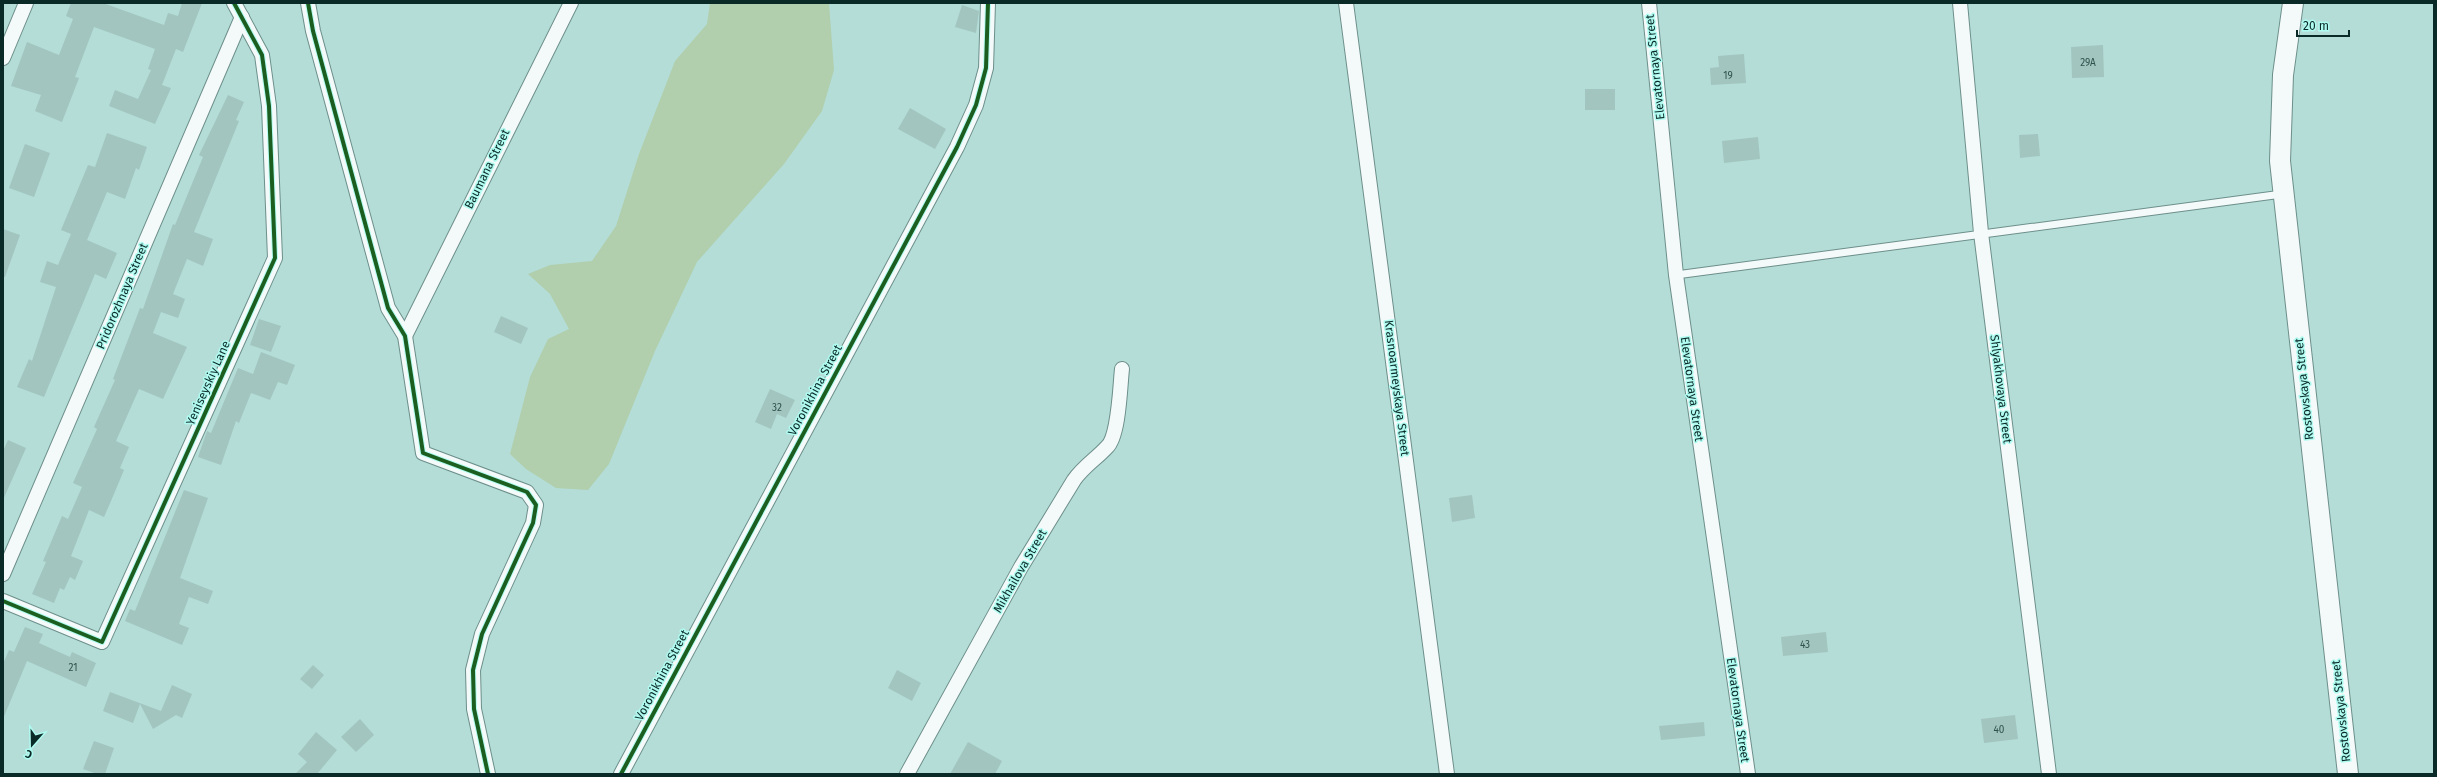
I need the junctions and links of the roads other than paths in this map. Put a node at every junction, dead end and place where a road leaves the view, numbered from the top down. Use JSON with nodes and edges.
{"nodes":[{"id":1,"x":26,"y":3,"type":"edge"},
{"id":2,"x":234,"y":3,"type":"edge"},
{"id":3,"x":308,"y":3,"type":"edge"},
{"id":4,"x":571,"y":3,"type":"edge"},
{"id":5,"x":988,"y":3,"type":"edge"},
{"id":6,"x":1346,"y":3,"type":"edge"},
{"id":7,"x":1649,"y":3,"type":"edge"},
{"id":8,"x":1960,"y":3,"type":"edge"},
{"id":9,"x":2293,"y":3,"type":"edge"},
{"id":10,"x":242,"y":17,"type":"junction"},
{"id":11,"x":3,"y":58,"type":"edge"},
{"id":12,"x":2282,"y":194,"type":"junction"},
{"id":13,"x":1981,"y":233,"type":"junction"},
{"id":14,"x":1676,"y":275,"type":"junction"},
{"id":15,"x":405,"y":336,"type":"junction"},
{"id":16,"x":1122,"y":369,"type":"dead end"},
{"id":17,"x":3,"y":574,"type":"edge"},
{"id":18,"x":3,"y":601,"type":"edge"},
{"id":19,"x":488,"y":774,"type":"edge"},
{"id":20,"x":621,"y":774,"type":"edge"},
{"id":21,"x":907,"y":774,"type":"edge"},
{"id":22,"x":1447,"y":774,"type":"edge"},
{"id":23,"x":1748,"y":774,"type":"edge"},
{"id":24,"x":2049,"y":774,"type":"edge"},
{"id":25,"x":2348,"y":774,"type":"edge"}],
"edges":[{"from":1,"to":11,"type":"street"},
{"from":2,"to":10,"type":"street"},
{"from":3,"to":15,"type":"street"},
{"from":4,"to":15,"type":"street","name":"Baumana Street"},
{"from":5,"to":20,"type":"street","name":"Voronikhina Street"},
{"from":6,"to":22,"type":"street","name":"Krasnoarmeyskaya Street"},
{"from":7,"to":14,"type":"street","name":"Elevatornaya Street"},
{"from":8,"to":13,"type":"street","name":"Shlyakhovaya Street"},
{"from":9,"to":12,"type":"main road","name":"Rostovskaya Street"},
{"from":10,"to":17,"type":"street","name":"Pridorozhnaya Street"},
{"from":10,"to":18,"type":"street","name":"Yeniseyskiy Lane"},
{"from":12,"to":13,"type":"lane"},
{"from":12,"to":25,"type":"main road","name":"Rostovskaya Street"},
{"from":13,"to":14,"type":"lane"},
{"from":13,"to":24,"type":"street","name":"Shlyakhovaya Street"},
{"from":14,"to":23,"type":"street","name":"Elevatornaya Street"},
{"from":15,"to":19,"type":"street"},
{"from":16,"to":21,"type":"street","name":"Mikhailova Street"}]}
